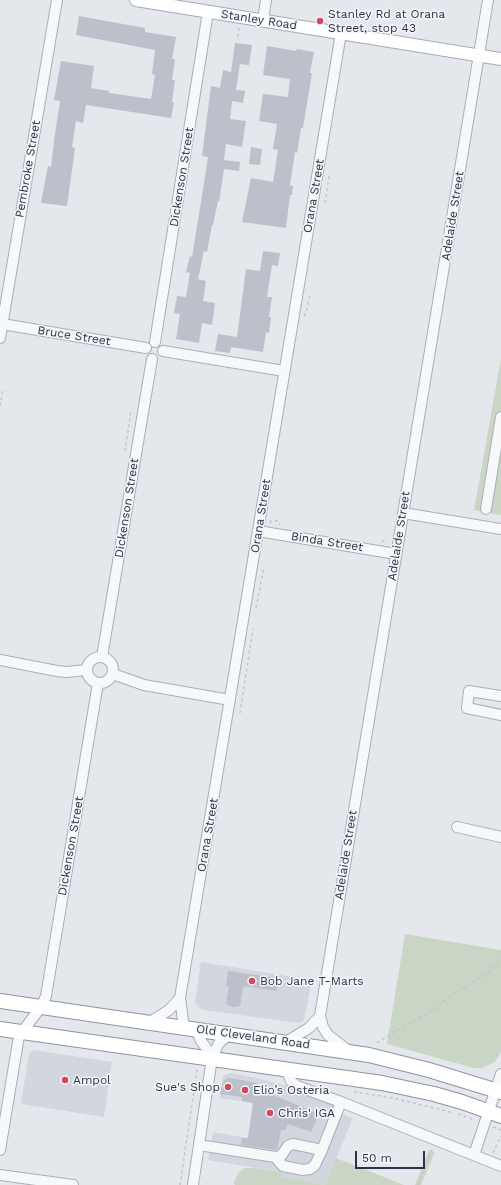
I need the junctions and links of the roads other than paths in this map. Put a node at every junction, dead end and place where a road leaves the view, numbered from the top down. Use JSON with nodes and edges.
{"nodes":[{"id":1,"x":57,"y":0,"type":"edge"},
{"id":2,"x":136,"y":0,"type":"edge"},
{"id":3,"x":266,"y":0,"type":"edge"},
{"id":4,"x":488,"y":0,"type":"edge"},
{"id":5,"x":208,"y":12,"type":"junction"},
{"id":6,"x":263,"y":20,"type":"junction"},
{"id":7,"x":341,"y":33,"type":"junction"},
{"id":8,"x":479,"y":56,"type":"junction"},
{"id":9,"x":501,"y":59,"type":"edge"},
{"id":10,"x":2,"y":319,"type":"edge"},
{"id":11,"x":0,"y":338,"type":"edge"},
{"id":12,"x":155,"y":342,"type":"junction"},
{"id":13,"x":146,"y":348,"type":"junction"},
{"id":14,"x":163,"y":350,"type":"junction"},
{"id":15,"x":152,"y":358,"type":"junction"},
{"id":16,"x":284,"y":370,"type":"junction"},
{"id":17,"x":501,"y":417,"type":"edge"},
{"id":18,"x":486,"y":509,"type":"dead end"},
{"id":19,"x":403,"y":513,"type":"junction"},
{"id":20,"x":501,"y":529,"type":"edge"},
{"id":21,"x":258,"y":531,"type":"junction"},
{"id":22,"x":396,"y":554,"type":"junction"},
{"id":23,"x":102,"y":657,"type":"junction"},
{"id":24,"x":0,"y":660,"type":"edge"},
{"id":25,"x":87,"y":670,"type":"junction"},
{"id":26,"x":113,"y":674,"type":"junction"},
{"id":27,"x":98,"y":683,"type":"junction"},
{"id":28,"x":501,"y":696,"type":"edge"},
{"id":29,"x":230,"y":700,"type":"junction"},
{"id":30,"x":501,"y":714,"type":"edge"},
{"id":31,"x":457,"y":827,"type":"dead end"},
{"id":32,"x":501,"y":837,"type":"edge"},
{"id":33,"x":180,"y":998,"type":"junction"},
{"id":34,"x":0,"y":1001,"type":"edge"},
{"id":35,"x":41,"y":1007,"type":"junction"},
{"id":36,"x":320,"y":1016,"type":"junction"},
{"id":37,"x":150,"y":1022,"type":"junction"},
{"id":38,"x":0,"y":1028,"type":"edge"},
{"id":39,"x":190,"y":1028,"type":"junction"},
{"id":40,"x":21,"y":1032,"type":"junction"},
{"id":41,"x":230,"y":1034,"type":"junction"},
{"id":42,"x":286,"y":1042,"type":"junction"},
{"id":43,"x":349,"y":1051,"type":"junction"},
{"id":44,"x":212,"y":1058,"type":"junction"},
{"id":45,"x":286,"y":1069,"type":"junction"},
{"id":46,"x":501,"y":1074,"type":"edge"},
{"id":47,"x":498,"y":1091,"type":"edge"},
{"id":48,"x":341,"y":1102,"type":"junction"},
{"id":49,"x":491,"y":1117,"type":"edge"},
{"id":50,"x":199,"y":1145,"type":"junction"},
{"id":51,"x":0,"y":1150,"type":"edge"},
{"id":52,"x":322,"y":1150,"type":"junction"},
{"id":53,"x":474,"y":1155,"type":"junction"},
{"id":54,"x":275,"y":1157,"type":"junction"},
{"id":55,"x":501,"y":1166,"type":"edge"},
{"id":56,"x":0,"y":1174,"type":"edge"},
{"id":57,"x":73,"y":1185,"type":"edge"},
{"id":58,"x":193,"y":1185,"type":"edge"}],
"edges":[{"from":1,"to":10,"type":"street","name":"Pembroke Street"},
{"from":2,"to":5,"type":"main road","name":"Stanley Road"},
{"from":3,"to":6,"type":"street"},
{"from":4,"to":8,"type":"street","name":"Adelaide Street"},
{"from":5,"to":6,"type":"main road","name":"Stanley Road"},
{"from":5,"to":12,"type":"street","name":"Dickenson Street"},
{"from":6,"to":7,"type":"main road","name":"Stanley Road"},
{"from":7,"to":8,"type":"main road","name":"Stanley Road"},
{"from":7,"to":16,"type":"street","name":"Orana Street"},
{"from":8,"to":9,"type":"main road","name":"Stanley Road"},
{"from":8,"to":19,"type":"street","name":"Adelaide Street"},
{"from":10,"to":11,"type":"street","name":"Pembroke Street"},
{"from":10,"to":13,"type":"street","name":"Bruce Street"},
{"from":12,"to":13,"type":"street"},
{"from":12,"to":14,"type":"street"},
{"from":13,"to":15,"type":"street"},
{"from":14,"to":15,"type":"street"},
{"from":14,"to":16,"type":"street"},
{"from":15,"to":23,"type":"street","name":"Dickenson Street"},
{"from":16,"to":21,"type":"street","name":"Orana Street"},
{"from":17,"to":18,"type":"street"},
{"from":19,"to":20,"type":"street"},
{"from":19,"to":22,"type":"street","name":"Adelaide Street"},
{"from":21,"to":22,"type":"street","name":"Binda Street"},
{"from":21,"to":29,"type":"street","name":"Orana Street"},
{"from":22,"to":36,"type":"street","name":"Adelaide Street"},
{"from":23,"to":25,"type":"street"},
{"from":23,"to":26,"type":"street"},
{"from":24,"to":25,"type":"street"},
{"from":25,"to":27,"type":"street"},
{"from":26,"to":27,"type":"street"},
{"from":26,"to":29,"type":"street"},
{"from":27,"to":35,"type":"street","name":"Dickenson Street"},
{"from":28,"to":30,"type":"street"},
{"from":29,"to":33,"type":"street","name":"Orana Street"},
{"from":31,"to":32,"type":"street"},
{"from":33,"to":37,"type":"street"},
{"from":33,"to":39,"type":"street","name":"Orana Street"},
{"from":34,"to":35,"type":"highway","name":"Old Cleveland Road"},
{"from":35,"to":37,"type":"highway","name":"Old Cleveland Road"},
{"from":35,"to":40,"type":"street"},
{"from":36,"to":42,"type":"street"},
{"from":36,"to":43,"type":"street"},
{"from":37,"to":39,"type":"highway","name":"Old Cleveland Road"},
{"from":38,"to":40,"type":"highway"},
{"from":39,"to":41,"type":"highway","name":"Old Cleveland Road"},
{"from":39,"to":44,"type":"street"},
{"from":40,"to":44,"type":"highway"},
{"from":40,"to":51,"type":"street"},
{"from":41,"to":42,"type":"highway","name":"Old Cleveland Road"},
{"from":41,"to":44,"type":"street"},
{"from":42,"to":43,"type":"highway","name":"Old Cleveland Road"},
{"from":43,"to":47,"type":"highway","name":"Old Cleveland Road"},
{"from":44,"to":45,"type":"highway"},
{"from":44,"to":50,"type":"street"},
{"from":45,"to":48,"type":"street"},
{"from":45,"to":49,"type":"highway"},
{"from":46,"to":47,"type":"street"},
{"from":47,"to":49,"type":"street"},
{"from":48,"to":52,"type":"street"},
{"from":48,"to":53,"type":"street"},
{"from":49,"to":53,"type":"street"},
{"from":50,"to":54,"type":"street"},
{"from":50,"to":58,"type":"street"},
{"from":52,"to":54,"type":"street"},
{"from":52,"to":54,"type":"street"},
{"from":53,"to":55,"type":"street"},
{"from":56,"to":57,"type":"street"}]}
